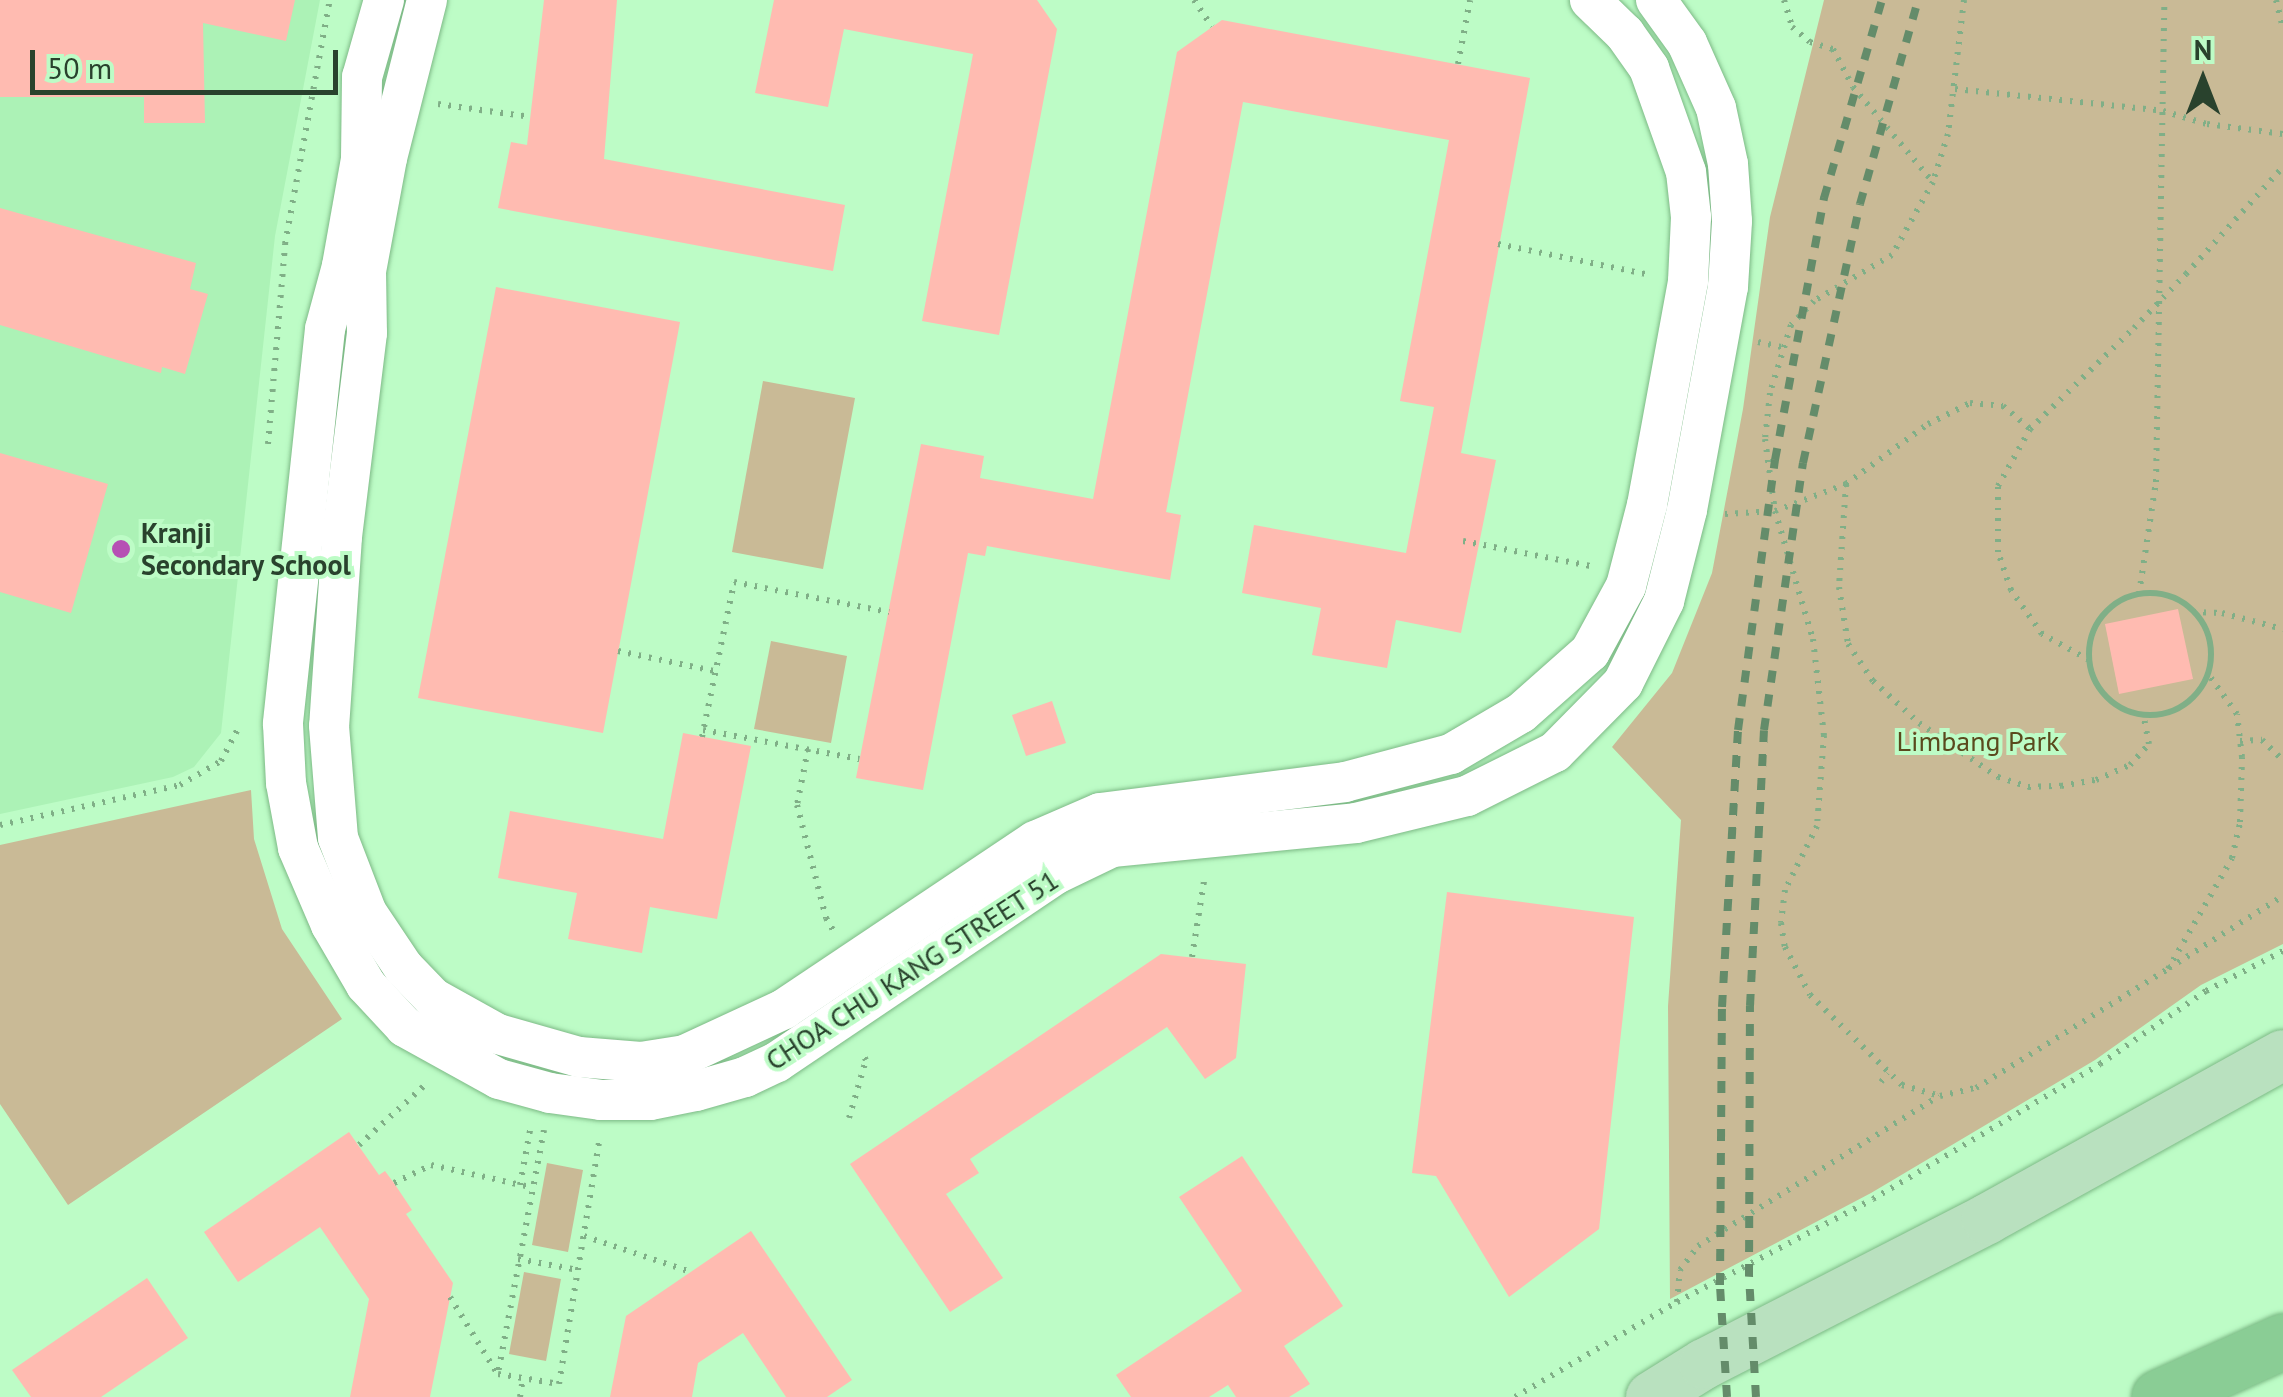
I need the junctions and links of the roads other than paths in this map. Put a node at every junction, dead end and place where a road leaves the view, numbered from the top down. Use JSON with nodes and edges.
{"nodes":[{"id":1,"x":384,"y":0,"type":"edge"},
{"id":2,"x":427,"y":0,"type":"edge"},
{"id":3,"x":1590,"y":0,"type":"edge"},
{"id":4,"x":1656,"y":0,"type":"edge"},
{"id":5,"x":2283,"y":1055,"type":"edge"},
{"id":6,"x":2283,"y":1342,"type":"edge"},
{"id":7,"x":1651,"y":1397,"type":"edge"},
{"id":8,"x":2159,"y":1397,"type":"edge"}],
"edges":[{"from":1,"to":4,"type":"street","name":"CHOA CHU KANG STREET 51"},
{"from":2,"to":3,"type":"street","name":"CHOA CHU KANG STREET 51"},
{"from":5,"to":7,"type":"main road"},
{"from":6,"to":8,"type":"highway"}]}
